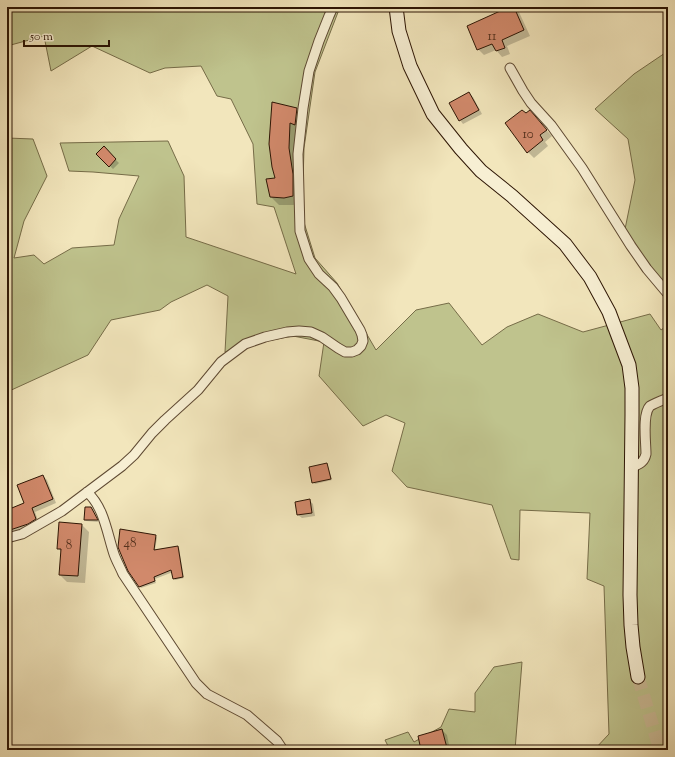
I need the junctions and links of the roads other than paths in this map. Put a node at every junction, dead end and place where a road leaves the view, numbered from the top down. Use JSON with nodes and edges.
{"nodes":[{"id":1,"x":334,"y":7,"type":"edge"},
{"id":2,"x":396,"y":7,"type":"edge"},
{"id":3,"x":510,"y":68,"type":"dead end"},
{"id":4,"x":668,"y":294,"type":"edge"},
{"id":5,"x":668,"y":398,"type":"edge"},
{"id":6,"x":632,"y":468,"type":"junction"},
{"id":7,"x":87,"y":492,"type":"junction"},
{"id":8,"x":7,"y":538,"type":"edge"},
{"id":9,"x":638,"y":677,"type":"tunnel mouth"},
{"id":10,"x":283,"y":750,"type":"edge"}],
"edges":[{"from":1,"to":7,"type":"street"},
{"from":2,"to":6,"type":"main road"},
{"from":3,"to":4,"type":"street"},
{"from":5,"to":6,"type":"street"},
{"from":6,"to":9,"type":"main road"},
{"from":7,"to":8,"type":"street"},
{"from":7,"to":10,"type":"street"}]}
